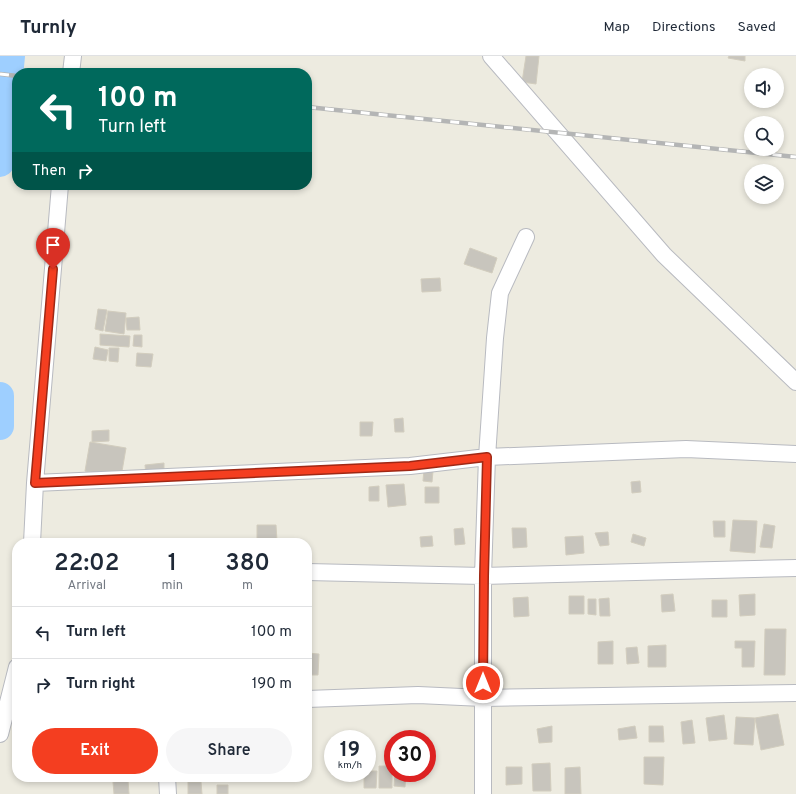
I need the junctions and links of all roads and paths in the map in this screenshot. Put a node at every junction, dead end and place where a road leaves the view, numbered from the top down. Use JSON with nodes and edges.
{"nodes":[{"id":1,"x":73,"y":56,"type":"edge"},
{"id":2,"x":491,"y":56,"type":"edge"},
{"id":3,"x":72,"y":68,"type":"edge"},
{"id":4,"x":60,"y":190,"type":"edge"},
{"id":5,"x":526,"y":237,"type":"dead end"},
{"id":6,"x":796,"y":382,"type":"edge"},
{"id":7,"x":796,"y":454,"type":"edge"},
{"id":8,"x":487,"y":457,"type":"junction"},
{"id":9,"x":35,"y":483,"type":"junction"},
{"id":10,"x":32,"y":538,"type":"edge"},
{"id":11,"x":796,"y":568,"type":"edge"},
{"id":12,"x":312,"y":572,"type":"edge"},
{"id":13,"x":484,"y":576,"type":"junction"},
{"id":14,"x":796,"y":693,"type":"edge"},
{"id":15,"x":483,"y":698,"type":"junction"},
{"id":16,"x":312,"y":699,"type":"edge"},
{"id":17,"x":12,"y":701,"type":"edge"},
{"id":18,"x":0,"y":734,"type":"edge"},
{"id":19,"x":167,"y":782,"type":"edge"},
{"id":20,"x":168,"y":794,"type":"edge"},
{"id":21,"x":483,"y":794,"type":"edge"}],
"edges":[{"from":1,"to":3,"type":"street"},
{"from":2,"to":6,"type":"street"},
{"from":4,"to":9,"type":"street"},
{"from":5,"to":8,"type":"street"},
{"from":7,"to":8,"type":"street"},
{"from":8,"to":9,"type":"street"},
{"from":8,"to":13,"type":"street"},
{"from":9,"to":10,"type":"street"},
{"from":11,"to":13,"type":"street"},
{"from":12,"to":13,"type":"street"},
{"from":13,"to":15,"type":"street"},
{"from":14,"to":15,"type":"street"},
{"from":15,"to":16,"type":"street"},
{"from":15,"to":21,"type":"street"},
{"from":17,"to":18,"type":"street"},
{"from":19,"to":20,"type":"street"}]}
